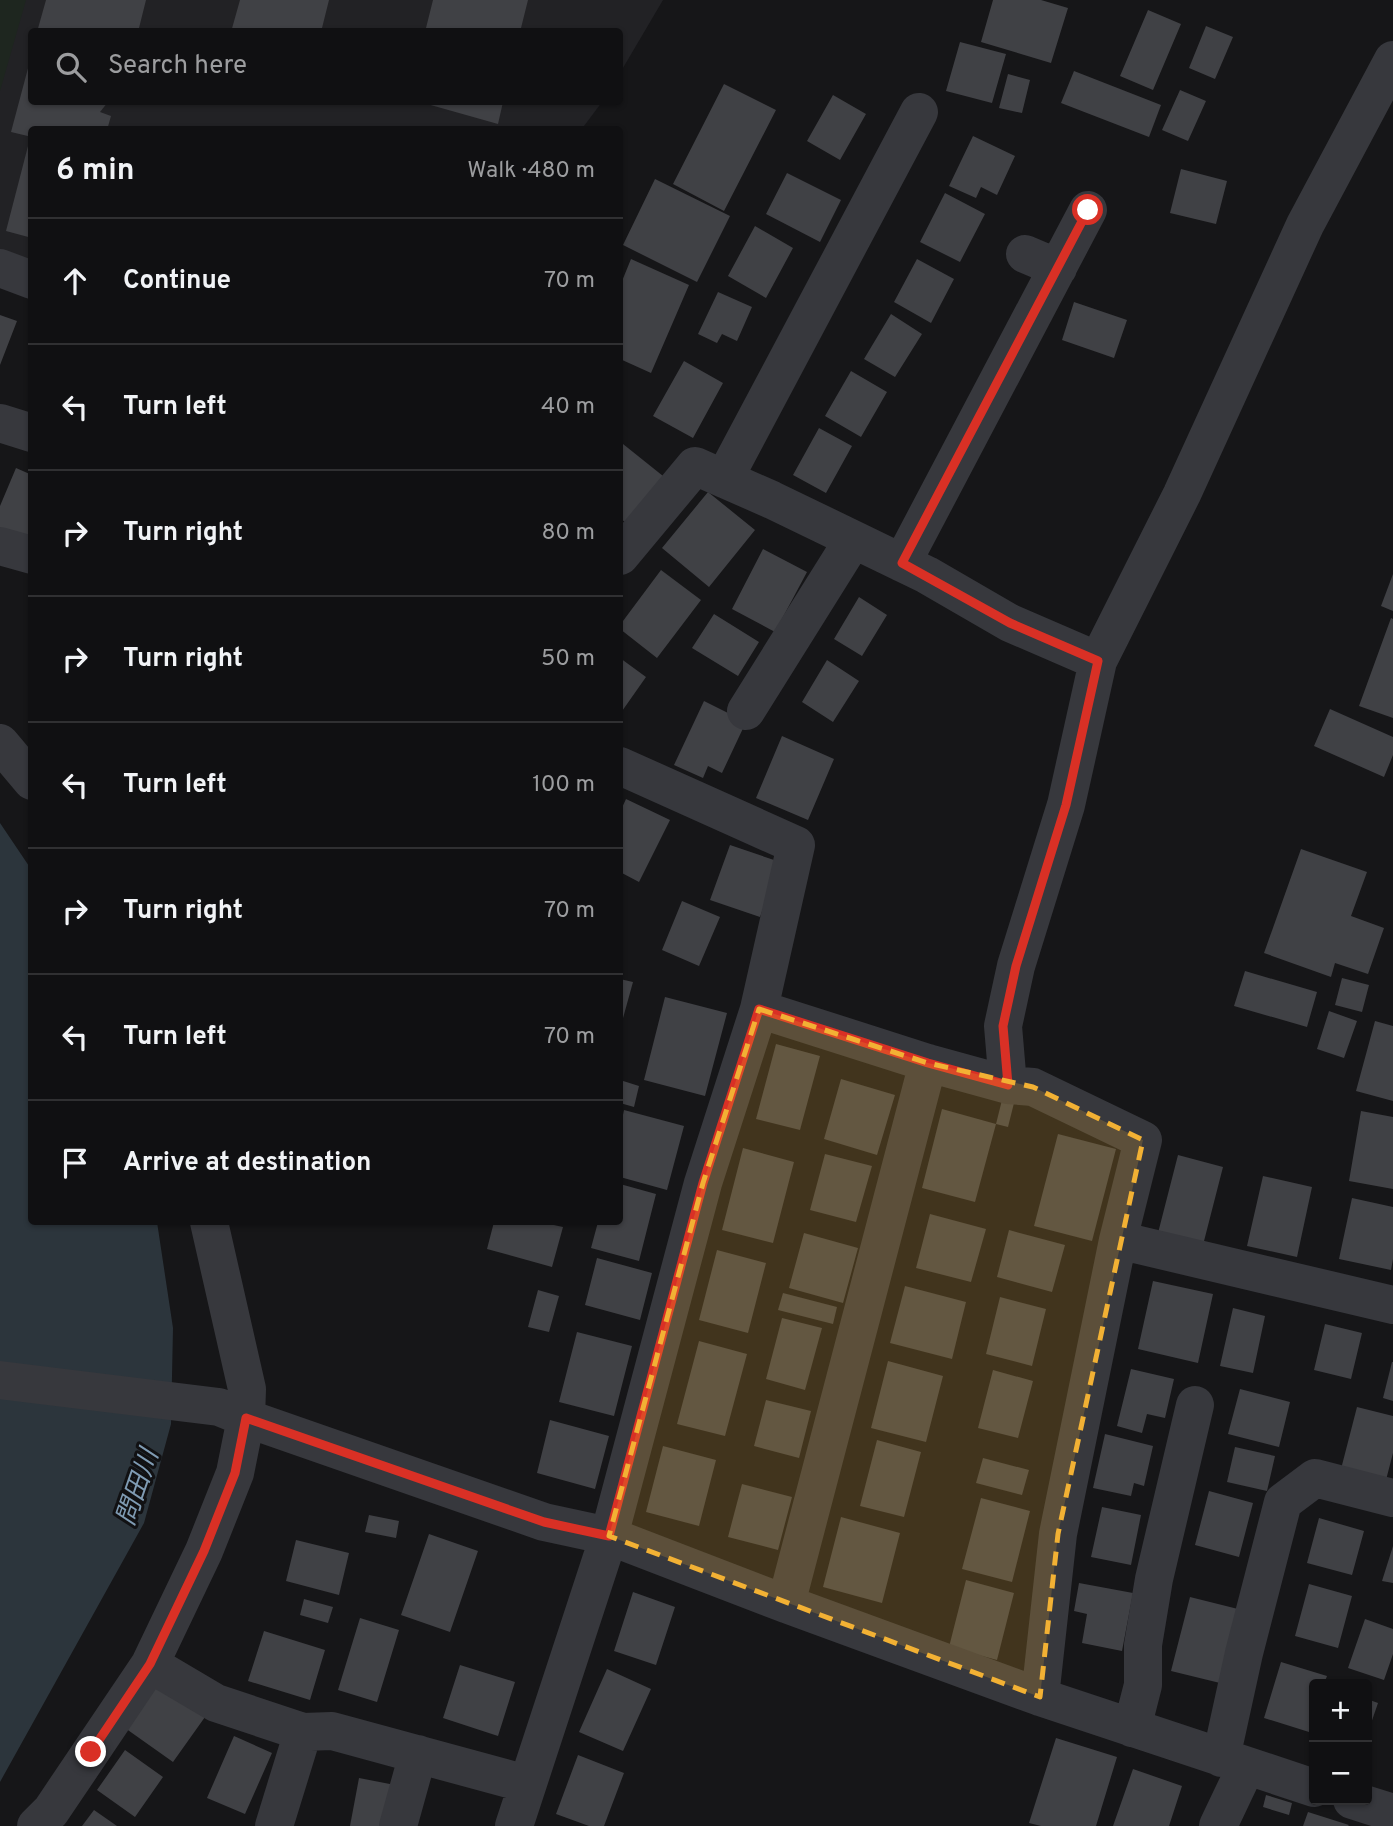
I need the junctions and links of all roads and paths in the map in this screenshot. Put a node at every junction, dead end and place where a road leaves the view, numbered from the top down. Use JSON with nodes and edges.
{"nodes":[{"id":1,"x":1393,"y":60,"type":"edge"},
{"id":2,"x":919,"y":112,"type":"dead end"},
{"id":3,"x":1088,"y":210,"type":"dead end"},
{"id":4,"x":0,"y":268,"type":"edge"},
{"id":5,"x":28,"y":278,"type":"edge"},
{"id":6,"x":0,"y":424,"type":"edge"},
{"id":7,"x":28,"y":432,"type":"edge"},
{"id":8,"x":724,"y":479,"type":"junction"},
{"id":9,"x":853,"y":540,"type":"junction"},
{"id":10,"x":0,"y":547,"type":"edge"},
{"id":11,"x":623,"y":552,"type":"edge"},
{"id":12,"x":28,"y":554,"type":"edge"},
{"id":13,"x":902,"y":563,"type":"junction"},
{"id":14,"x":1098,"y":661,"type":"junction"},
{"id":15,"x":746,"y":711,"type":"dead end"},
{"id":16,"x":0,"y":743,"type":"edge"},
{"id":17,"x":623,"y":767,"type":"edge"},
{"id":18,"x":28,"y":776,"type":"edge"},
{"id":19,"x":759,"y":1009,"type":"junction"},
{"id":20,"x":928,"y":1063,"type":"junction"},
{"id":21,"x":1008,"y":1085,"type":"junction"},
{"id":22,"x":210,"y":1225,"type":"edge"},
{"id":23,"x":1118,"y":1240,"type":"junction"},
{"id":24,"x":1393,"y":1305,"type":"edge"},
{"id":25,"x":0,"y":1380,"type":"edge"},
{"id":26,"x":1195,"y":1405,"type":"dead end"},
{"id":27,"x":233,"y":1412,"type":"junction"},
{"id":28,"x":1393,"y":1498,"type":"edge"},
{"id":29,"x":609,"y":1536,"type":"junction"},
{"id":30,"x":786,"y":1604,"type":"junction"},
{"id":31,"x":150,"y":1664,"type":"junction"},
{"id":32,"x":1040,"y":1697,"type":"junction"},
{"id":33,"x":1132,"y":1728,"type":"junction"},
{"id":34,"x":303,"y":1732,"type":"junction"},
{"id":35,"x":418,"y":1754,"type":"junction"},
{"id":36,"x":1233,"y":1762,"type":"junction"},
{"id":37,"x":527,"y":1784,"type":"junction"},
{"id":38,"x":1309,"y":1786,"type":"edge"},
{"id":39,"x":1368,"y":1805,"type":"edge"},
{"id":40,"x":1390,"y":1812,"type":"edge"},
{"id":41,"x":36,"y":1826,"type":"edge"},
{"id":42,"x":274,"y":1826,"type":"edge"},
{"id":43,"x":398,"y":1826,"type":"edge"},
{"id":44,"x":514,"y":1826,"type":"edge"},
{"id":45,"x":1218,"y":1826,"type":"edge"}],
"edges":[{"from":1,"to":14,"type":"street"},
{"from":2,"to":8,"type":"street"},
{"from":3,"to":13,"type":"street"},
{"from":4,"to":5,"type":"street"},
{"from":6,"to":7,"type":"street"},
{"from":8,"to":9,"type":"street"},
{"from":8,"to":11,"type":"street"},
{"from":9,"to":13,"type":"street"},
{"from":9,"to":15,"type":"street"},
{"from":10,"to":12,"type":"street"},
{"from":13,"to":14,"type":"street"},
{"from":14,"to":21,"type":"street"},
{"from":16,"to":18,"type":"street"},
{"from":17,"to":19,"type":"street"},
{"from":19,"to":20,"type":"street"},
{"from":19,"to":29,"type":"street"},
{"from":20,"to":21,"type":"street"},
{"from":20,"to":30,"type":"street"},
{"from":21,"to":23,"type":"street"},
{"from":22,"to":27,"type":"street"},
{"from":23,"to":24,"type":"street"},
{"from":23,"to":32,"type":"street"},
{"from":25,"to":27,"type":"street"},
{"from":26,"to":33,"type":"street"},
{"from":27,"to":29,"type":"street"},
{"from":27,"to":31,"type":"street"},
{"from":28,"to":36,"type":"street"},
{"from":29,"to":30,"type":"street"},
{"from":29,"to":37,"type":"street"},
{"from":30,"to":32,"type":"street"},
{"from":31,"to":34,"type":"street"},
{"from":31,"to":41,"type":"street"},
{"from":32,"to":33,"type":"street"},
{"from":33,"to":36,"type":"street"},
{"from":34,"to":35,"type":"street"},
{"from":34,"to":42,"type":"street"},
{"from":35,"to":37,"type":"street"},
{"from":35,"to":43,"type":"street"},
{"from":36,"to":38,"type":"street"},
{"from":36,"to":45,"type":"street"},
{"from":37,"to":44,"type":"street"},
{"from":39,"to":40,"type":"street"}]}
